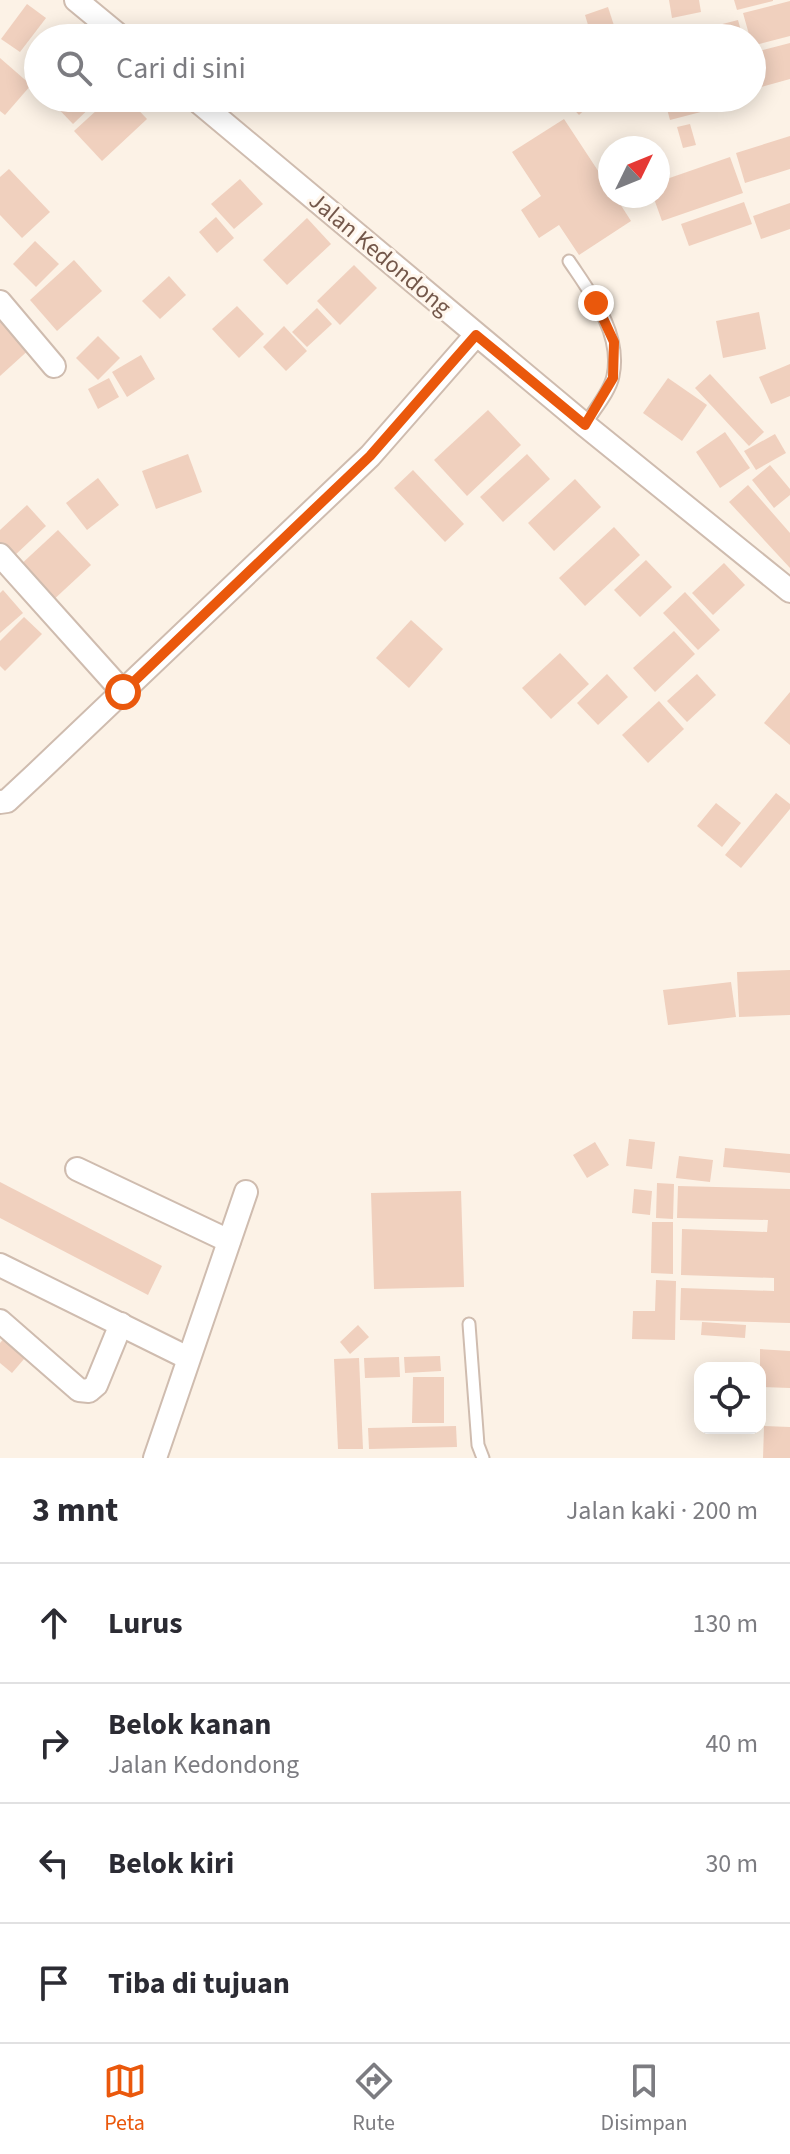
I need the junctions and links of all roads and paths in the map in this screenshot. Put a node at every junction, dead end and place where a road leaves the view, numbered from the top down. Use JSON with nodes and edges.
{"nodes":[{"id":1,"x":76,"y":0,"type":"edge"},
{"id":2,"x":105,"y":24,"type":"edge"},
{"id":3,"x":211,"y":112,"type":"edge"},
{"id":4,"x":569,"y":261,"type":"dead end"},
{"id":5,"x":0,"y":302,"type":"edge"},
{"id":6,"x":476,"y":335,"type":"junction"},
{"id":7,"x":54,"y":366,"type":"dead end"},
{"id":8,"x":585,"y":425,"type":"junction"},
{"id":9,"x":0,"y":555,"type":"edge"},
{"id":10,"x":790,"y":591,"type":"edge"},
{"id":11,"x":123,"y":692,"type":"junction"},
{"id":12,"x":0,"y":802,"type":"edge"},
{"id":13,"x":77,"y":1169,"type":"dead end"},
{"id":14,"x":246,"y":1192,"type":"dead end"},
{"id":15,"x":229,"y":1241,"type":"junction"},
{"id":16,"x":0,"y":1265,"type":"edge"},
{"id":17,"x":0,"y":1321,"type":"edge"},
{"id":18,"x":121,"y":1324,"type":"junction"},
{"id":19,"x":469,"y":1324,"type":"dead end"},
{"id":20,"x":188,"y":1358,"type":"junction"},
{"id":21,"x":155,"y":1458,"type":"edge"},
{"id":22,"x":483,"y":1458,"type":"edge"}],
"edges":[{"from":1,"to":2,"type":"street"},
{"from":3,"to":6,"type":"street","name":"Jalan Kedondong"},
{"from":4,"to":8,"type":"lane"},
{"from":5,"to":7,"type":"street"},
{"from":6,"to":8,"type":"street","name":"Jalan Kedondong"},
{"from":6,"to":11,"type":"street"},
{"from":8,"to":10,"type":"street","name":"Jalan Kedondong"},
{"from":9,"to":11,"type":"street"},
{"from":11,"to":12,"type":"street"},
{"from":13,"to":15,"type":"street"},
{"from":14,"to":15,"type":"street"},
{"from":15,"to":20,"type":"street"},
{"from":16,"to":18,"type":"street"},
{"from":17,"to":18,"type":"street"},
{"from":18,"to":20,"type":"street"},
{"from":19,"to":22,"type":"lane"},
{"from":20,"to":21,"type":"street"}]}
